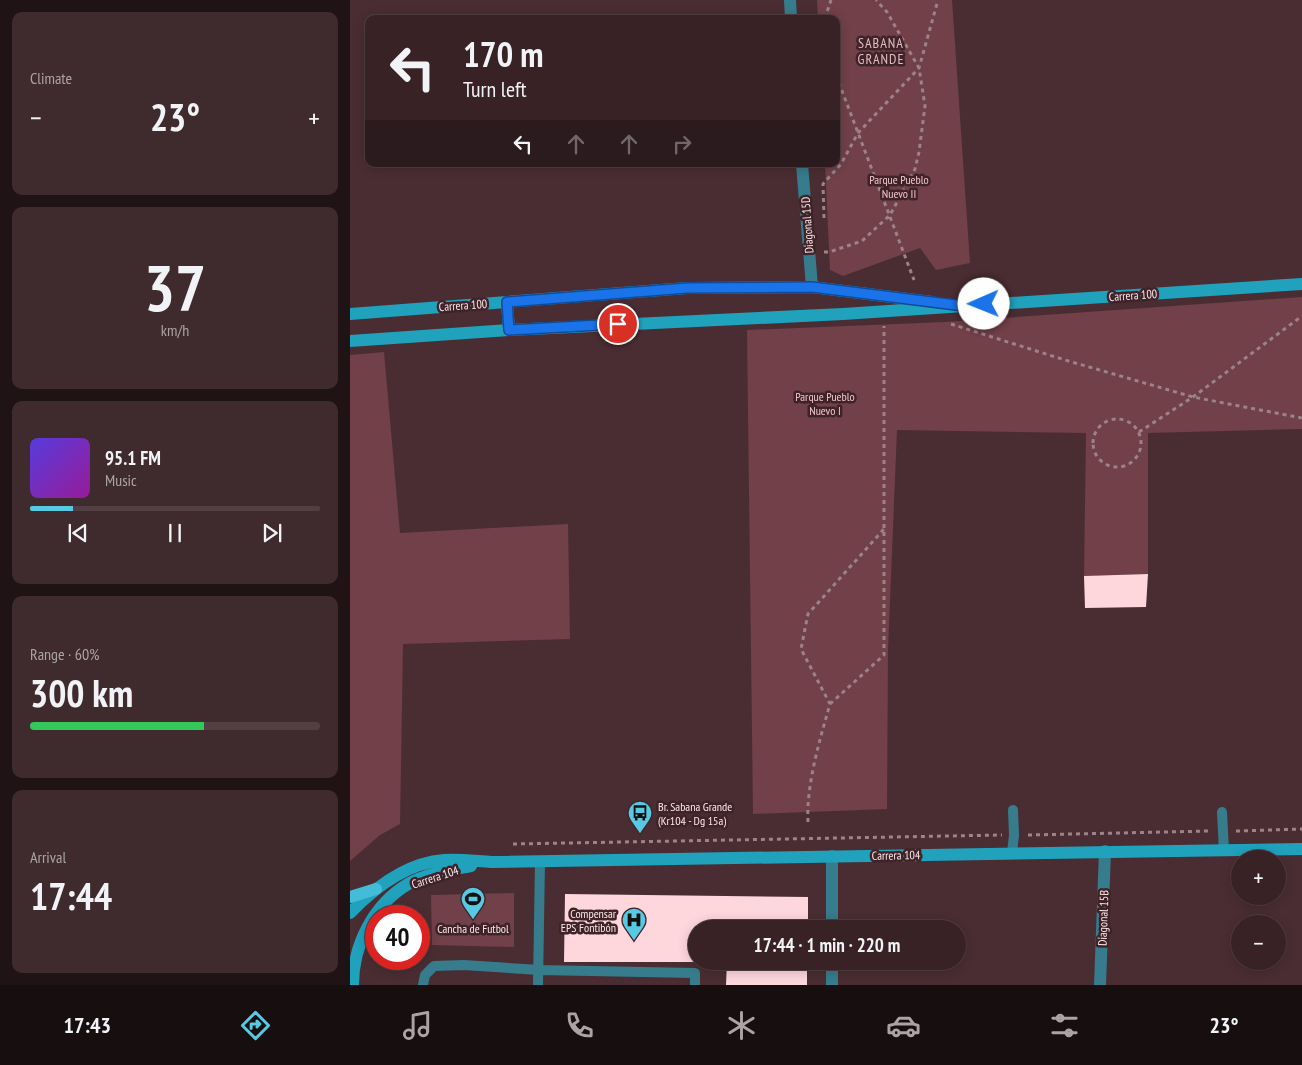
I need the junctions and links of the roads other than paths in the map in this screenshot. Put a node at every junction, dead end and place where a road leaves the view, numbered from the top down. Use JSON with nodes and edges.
{"nodes":[{"id":1,"x":790,"y":0,"type":"edge"},
{"id":2,"x":791,"y":15,"type":"edge"},
{"id":3,"x":802,"y":167,"type":"edge"},
{"id":4,"x":1302,"y":284,"type":"edge"},
{"id":5,"x":812,"y":287,"type":"junction"},
{"id":6,"x":507,"y":302,"type":"junction"},
{"id":7,"x":964,"y":306,"type":"junction"},
{"id":8,"x":350,"y":314,"type":"edge"},
{"id":9,"x":509,"y":330,"type":"junction"},
{"id":10,"x":350,"y":341,"type":"edge"},
{"id":11,"x":1013,"y":810,"type":"dead end"},
{"id":12,"x":1222,"y":812,"type":"dead end"},
{"id":13,"x":1302,"y":849,"type":"edge"},
{"id":14,"x":1224,"y":850,"type":"junction"},
{"id":15,"x":1105,"y":852,"type":"junction"},
{"id":16,"x":1012,"y":853,"type":"junction"},
{"id":17,"x":832,"y":856,"type":"junction"},
{"id":18,"x":540,"y":861,"type":"junction"},
{"id":19,"x":491,"y":862,"type":"junction"},
{"id":20,"x":376,"y":890,"type":"junction"},
{"id":21,"x":350,"y":897,"type":"edge"},
{"id":22,"x":350,"y":913,"type":"edge"},
{"id":23,"x":832,"y":920,"type":"edge"},
{"id":24,"x":539,"y":970,"type":"junction"},
{"id":25,"x":832,"y":970,"type":"edge"},
{"id":26,"x":354,"y":985,"type":"edge"},
{"id":27,"x":423,"y":985,"type":"edge"},
{"id":28,"x":538,"y":985,"type":"edge"},
{"id":29,"x":695,"y":985,"type":"edge"},
{"id":30,"x":832,"y":985,"type":"edge"},
{"id":31,"x":1100,"y":985,"type":"edge"}],
"edges":[{"from":1,"to":2,"type":"street"},
{"from":3,"to":5,"type":"street","name":"Diagonal 15D"},
{"from":4,"to":7,"type":"street","name":"Carrera 100"},
{"from":5,"to":6,"type":"street","name":"Carrera 100"},
{"from":5,"to":7,"type":"street","name":"Carrera 100"},
{"from":6,"to":8,"type":"street","name":"Carrera 100"},
{"from":6,"to":9,"type":"street"},
{"from":7,"to":9,"type":"street","name":"Carrera 100"},
{"from":9,"to":10,"type":"street","name":"Carrera 100"},
{"from":11,"to":16,"type":"lane"},
{"from":12,"to":14,"type":"lane"},
{"from":13,"to":14,"type":"street","name":"Carrera 104"},
{"from":14,"to":15,"type":"street","name":"Carrera 104"},
{"from":15,"to":16,"type":"street","name":"Carrera 104"},
{"from":15,"to":31,"type":"street","name":"Diagonal 15B"},
{"from":16,"to":17,"type":"street","name":"Carrera 104"},
{"from":17,"to":18,"type":"street","name":"Carrera 104"},
{"from":17,"to":23,"type":"street"},
{"from":18,"to":19,"type":"street","name":"Carrera 104"},
{"from":18,"to":24,"type":"lane"},
{"from":19,"to":20,"type":"street","name":"Carrera 104"},
{"from":19,"to":26,"type":"street","name":"Carrera 104"},
{"from":20,"to":21,"type":"main road"},
{"from":20,"to":22,"type":"street","name":"Carrera 104"},
{"from":24,"to":27,"type":"lane"},
{"from":24,"to":28,"type":"lane"},
{"from":24,"to":29,"type":"lane"},
{"from":25,"to":30,"type":"street"}]}
